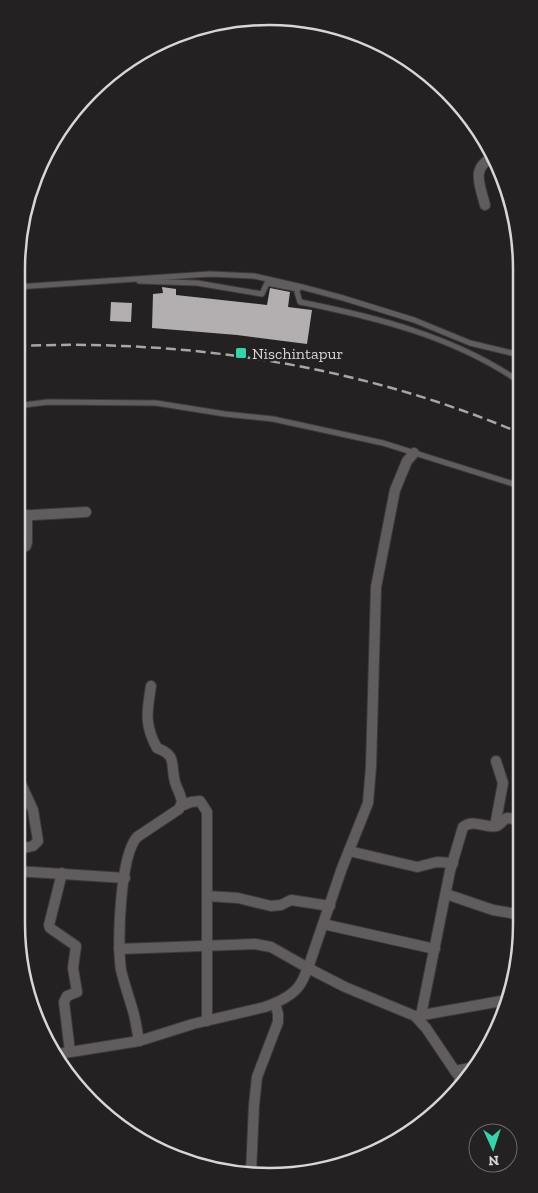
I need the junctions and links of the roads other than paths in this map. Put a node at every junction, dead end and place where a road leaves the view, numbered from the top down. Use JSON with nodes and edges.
{"nodes":[{"id":1,"x":488,"y":161,"type":"edge"},
{"id":2,"x":484,"y":205,"type":"dead end"},
{"id":3,"x":110,"y":280,"type":"junction"},
{"id":4,"x":25,"y":286,"type":"edge"},
{"id":5,"x":513,"y":354,"type":"edge"},
{"id":6,"x":513,"y":377,"type":"edge"},
{"id":7,"x":25,"y":405,"type":"edge"},
{"id":8,"x":414,"y":453,"type":"junction"},
{"id":9,"x":513,"y":484,"type":"edge"},
{"id":10,"x":86,"y":512,"type":"dead end"},
{"id":11,"x":25,"y":515,"type":"edge"},
{"id":12,"x":25,"y":528,"type":"edge"},
{"id":13,"x":25,"y":546,"type":"edge"},
{"id":14,"x":152,"y":686,"type":"dead end"},
{"id":15,"x":496,"y":761,"type":"dead end"},
{"id":16,"x":25,"y":794,"type":"edge"},
{"id":17,"x":181,"y":806,"type":"junction"},
{"id":18,"x":513,"y":819,"type":"edge"},
{"id":19,"x":495,"y":826,"type":"junction"},
{"id":20,"x":25,"y":848,"type":"edge"},
{"id":21,"x":349,"y":851,"type":"junction"},
{"id":22,"x":453,"y":862,"type":"junction"},
{"id":23,"x":25,"y":871,"type":"edge"},
{"id":24,"x":62,"y":873,"type":"junction"},
{"id":25,"x":125,"y":878,"type":"junction"},
{"id":26,"x":446,"y":894,"type":"junction"},
{"id":27,"x":207,"y":896,"type":"junction"},
{"id":28,"x":330,"y":906,"type":"junction"},
{"id":29,"x":513,"y":913,"type":"edge"},
{"id":30,"x":323,"y":924,"type":"junction"},
{"id":31,"x":207,"y":947,"type":"junction"},
{"id":32,"x":119,"y":949,"type":"junction"},
{"id":33,"x":435,"y":949,"type":"junction"},
{"id":34,"x":308,"y":968,"type":"junction"},
{"id":35,"x":500,"y":1001,"type":"edge"},
{"id":36,"x":274,"y":1003,"type":"junction"},
{"id":37,"x":418,"y":1016,"type":"junction"},
{"id":38,"x":207,"y":1020,"type":"junction"},
{"id":39,"x":139,"y":1041,"type":"junction"},
{"id":40,"x":70,"y":1052,"type":"junction"},
{"id":41,"x":62,"y":1053,"type":"edge"},
{"id":42,"x":466,"y":1069,"type":"edge"},
{"id":43,"x":456,"y":1071,"type":"junction"},
{"id":44,"x":459,"y":1077,"type":"edge"},
{"id":45,"x":251,"y":1167,"type":"edge"}],
"edges":[{"from":1,"to":2,"type":"street"},
{"from":3,"to":4,"type":"lane"},
{"from":3,"to":5,"type":"lane"},
{"from":3,"to":6,"type":"lane"},
{"from":7,"to":8,"type":"lane"},
{"from":8,"to":9,"type":"lane"},
{"from":8,"to":21,"type":"street"},
{"from":10,"to":11,"type":"street"},
{"from":12,"to":13,"type":"street"},
{"from":14,"to":17,"type":"street"},
{"from":15,"to":19,"type":"street"},
{"from":16,"to":20,"type":"street"},
{"from":17,"to":25,"type":"street"},
{"from":17,"to":27,"type":"street"},
{"from":18,"to":19,"type":"street"},
{"from":19,"to":22,"type":"street"},
{"from":21,"to":22,"type":"street"},
{"from":21,"to":28,"type":"street"},
{"from":22,"to":26,"type":"street"},
{"from":23,"to":24,"type":"street"},
{"from":24,"to":25,"type":"street"},
{"from":24,"to":40,"type":"street"},
{"from":25,"to":32,"type":"street"},
{"from":26,"to":29,"type":"street"},
{"from":26,"to":33,"type":"street"},
{"from":27,"to":28,"type":"street"},
{"from":27,"to":31,"type":"street"},
{"from":28,"to":30,"type":"street"},
{"from":30,"to":33,"type":"street"},
{"from":30,"to":34,"type":"street"},
{"from":31,"to":32,"type":"street"},
{"from":31,"to":34,"type":"street"},
{"from":31,"to":38,"type":"street"},
{"from":32,"to":39,"type":"street"},
{"from":33,"to":37,"type":"street"},
{"from":34,"to":36,"type":"street"},
{"from":34,"to":37,"type":"street"},
{"from":35,"to":37,"type":"street"},
{"from":36,"to":38,"type":"street"},
{"from":36,"to":45,"type":"street"},
{"from":37,"to":43,"type":"street"},
{"from":38,"to":39,"type":"street"},
{"from":39,"to":40,"type":"street"},
{"from":40,"to":41,"type":"street"},
{"from":42,"to":43,"type":"street"},
{"from":43,"to":44,"type":"street"}]}
